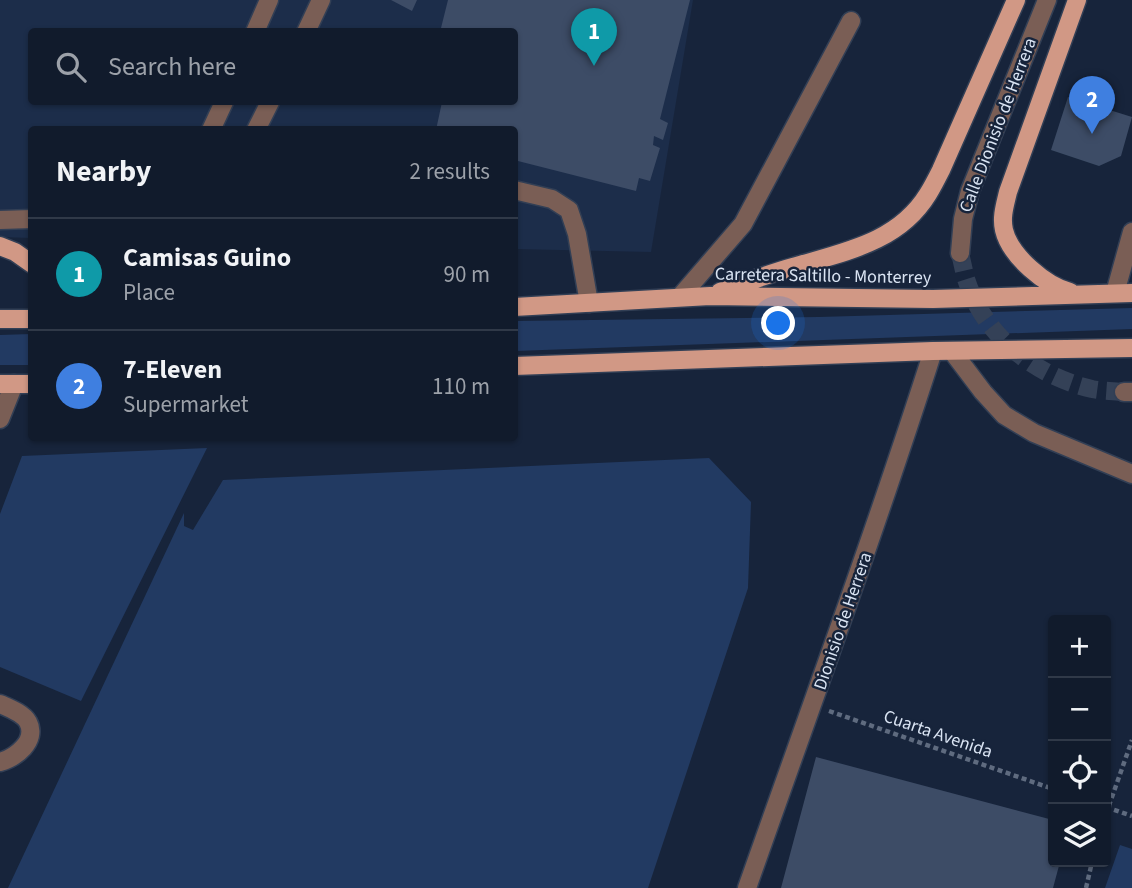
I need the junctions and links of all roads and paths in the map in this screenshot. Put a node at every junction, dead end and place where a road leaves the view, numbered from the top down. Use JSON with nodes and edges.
{"nodes":[{"id":1,"x":269,"y":0,"type":"edge"},
{"id":2,"x":321,"y":0,"type":"edge"},
{"id":3,"x":1016,"y":0,"type":"edge"},
{"id":4,"x":1046,"y":0,"type":"edge"},
{"id":5,"x":1077,"y":0,"type":"edge"},
{"id":6,"x":851,"y":20,"type":"dead end"},
{"id":7,"x":257,"y":28,"type":"edge"},
{"id":8,"x":308,"y":28,"type":"edge"},
{"id":9,"x":223,"y":105,"type":"edge"},
{"id":10,"x":268,"y":105,"type":"edge"},
{"id":11,"x":213,"y":126,"type":"edge"},
{"id":12,"x":258,"y":126,"type":"edge"},
{"id":13,"x":518,"y":191,"type":"edge"},
{"id":14,"x":28,"y":219,"type":"edge"},
{"id":15,"x":0,"y":220,"type":"edge"},
{"id":16,"x":1132,"y":232,"type":"edge"},
{"id":17,"x":0,"y":246,"type":"edge"},
{"id":18,"x":960,"y":253,"type":"tunnel mouth"},
{"id":19,"x":28,"y":261,"type":"edge"},
{"id":20,"x":1124,"y":293,"type":"edge"},
{"id":21,"x":1084,"y":294,"type":"junction"},
{"id":22,"x":710,"y":296,"type":"junction"},
{"id":23,"x":680,"y":298,"type":"junction"},
{"id":24,"x":589,"y":303,"type":"junction"},
{"id":25,"x":518,"y":307,"type":"edge"},
{"id":26,"x":0,"y":319,"type":"edge"},
{"id":27,"x":28,"y":319,"type":"edge"},
{"id":28,"x":1132,"y":348,"type":"edge"},
{"id":29,"x":933,"y":351,"type":"junction"},
{"id":30,"x":953,"y":351,"type":"junction"},
{"id":31,"x":518,"y":366,"type":"edge"},
{"id":32,"x":15,"y":384,"type":"edge"},
{"id":33,"x":0,"y":419,"type":"edge"},
{"id":34,"x":1132,"y":474,"type":"edge"},
{"id":35,"x":0,"y":704,"type":"edge"},
{"id":36,"x":813,"y":705,"type":"junction"},
{"id":37,"x":1132,"y":740,"type":"edge"},
{"id":38,"x":0,"y":762,"type":"edge"},
{"id":39,"x":1048,"y":787,"type":"edge"},
{"id":40,"x":1108,"y":804,"type":"edge"},
{"id":41,"x":1111,"y":811,"type":"edge"},
{"id":42,"x":1132,"y":816,"type":"edge"},
{"id":43,"x":1090,"y":867,"type":"edge"},
{"id":44,"x":747,"y":888,"type":"edge"},
{"id":45,"x":1086,"y":888,"type":"edge"}],
"edges":[{"from":1,"to":7,"type":"street"},
{"from":2,"to":8,"type":"street"},
{"from":3,"to":22,"type":"main road"},
{"from":4,"to":18,"type":"street","name":"Calle Dionisio de Herrera"},
{"from":5,"to":21,"type":"main road"},
{"from":6,"to":23,"type":"street"},
{"from":9,"to":11,"type":"street"},
{"from":10,"to":12,"type":"street"},
{"from":13,"to":24,"type":"street"},
{"from":14,"to":15,"type":"street"},
{"from":16,"to":20,"type":"street"},
{"from":17,"to":19,"type":"main road"},
{"from":20,"to":21,"type":"main road","name":"Carretera Saltillo - Monterrey"},
{"from":21,"to":22,"type":"main road","name":"Carretera Saltillo - Monterrey"},
{"from":22,"to":23,"type":"main road","name":"Carretera Saltillo - Monterrey"},
{"from":23,"to":24,"type":"main road","name":"Carretera Saltillo - Monterrey"},
{"from":24,"to":25,"type":"main road","name":"Carretera Saltillo - Monterrey"},
{"from":26,"to":27,"type":"main road"},
{"from":28,"to":30,"type":"main road"},
{"from":29,"to":30,"type":"main road"},
{"from":29,"to":31,"type":"main road"},
{"from":29,"to":36,"type":"street","name":"Dionisio de Herrera"},
{"from":30,"to":34,"type":"street"},
{"from":32,"to":33,"type":"street"},
{"from":35,"to":38,"type":"street"},
{"from":36,"to":39,"type":"path","name":"Cuarta Avenida"},
{"from":36,"to":44,"type":"street","name":"Dionisio de Herrera"},
{"from":37,"to":40,"type":"path"},
{"from":41,"to":42,"type":"path"},
{"from":43,"to":45,"type":"path"}]}
